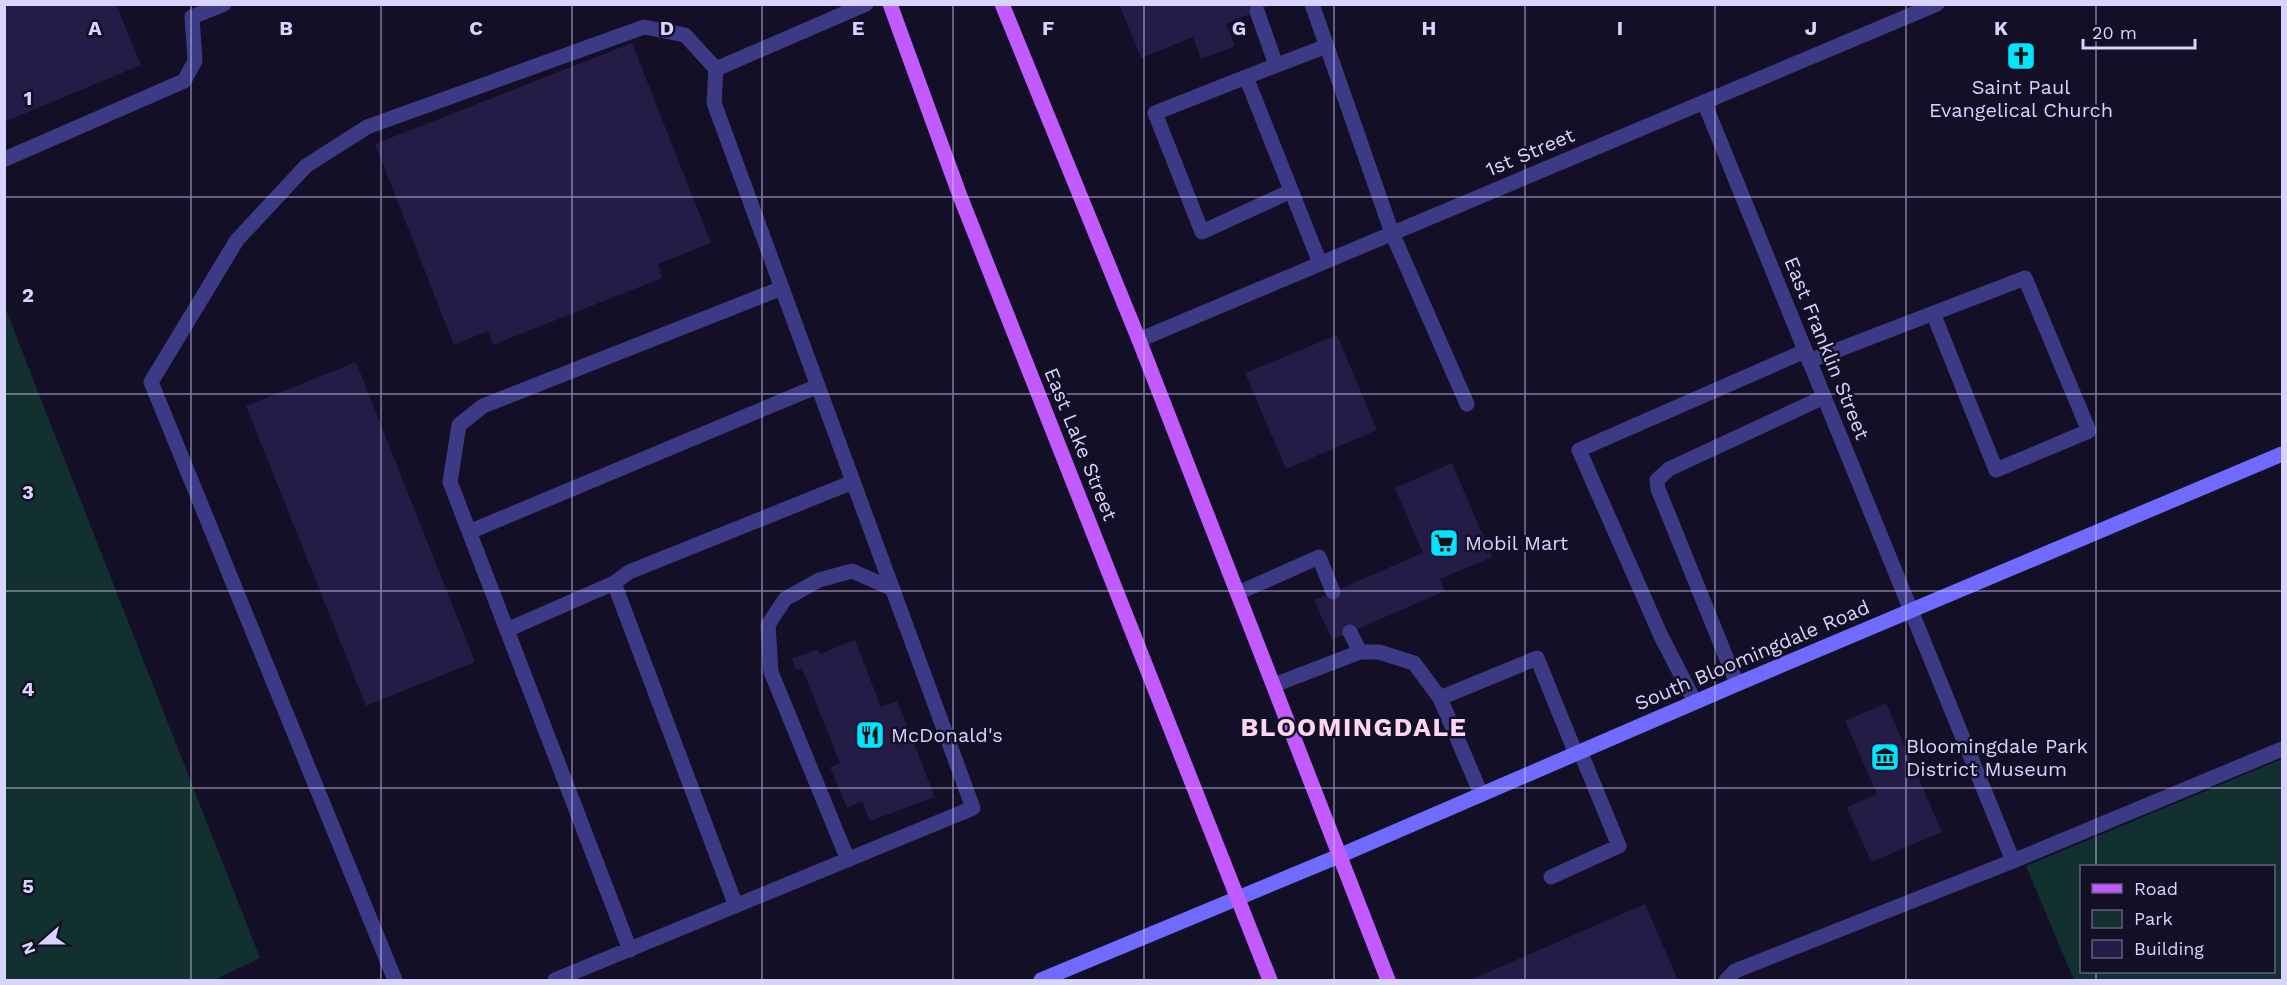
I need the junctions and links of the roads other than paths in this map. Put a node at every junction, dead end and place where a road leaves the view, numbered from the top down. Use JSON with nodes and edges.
{"nodes":[{"id":1,"x":224,"y":4,"type":"edge"},
{"id":2,"x":866,"y":4,"type":"edge"},
{"id":3,"x":890,"y":4,"type":"edge"},
{"id":4,"x":1002,"y":4,"type":"edge"},
{"id":5,"x":1312,"y":4,"type":"edge"},
{"id":6,"x":1937,"y":4,"type":"edge"},
{"id":7,"x":1257,"y":11,"type":"dead end"},
{"id":8,"x":1327,"y":46,"type":"junction"},
{"id":9,"x":1276,"y":65,"type":"junction"},
{"id":10,"x":716,"y":69,"type":"junction"},
{"id":11,"x":1246,"y":76,"type":"junction"},
{"id":12,"x":1704,"y":102,"type":"junction"},
{"id":13,"x":5,"y":159,"type":"edge"},
{"id":14,"x":1292,"y":191,"type":"junction"},
{"id":15,"x":1392,"y":232,"type":"junction"},
{"id":16,"x":1320,"y":262,"type":"junction"},
{"id":17,"x":782,"y":288,"type":"junction"},
{"id":18,"x":1933,"y":314,"type":"junction"},
{"id":19,"x":1139,"y":340,"type":"junction"},
{"id":20,"x":1807,"y":356,"type":"junction"},
{"id":21,"x":818,"y":386,"type":"junction"},
{"id":22,"x":1824,"y":397,"type":"junction"},
{"id":23,"x":1467,"y":404,"type":"dead end"},
{"id":24,"x":2283,"y":454,"type":"edge"},
{"id":25,"x":853,"y":482,"type":"junction"},
{"id":26,"x":470,"y":532,"type":"junction"},
{"id":27,"x":614,"y":583,"type":"junction"},
{"id":28,"x":893,"y":589,"type":"junction"},
{"id":29,"x":1333,"y":592,"type":"dead end"},
{"id":30,"x":1238,"y":593,"type":"junction"},
{"id":31,"x":1911,"y":610,"type":"junction"},
{"id":32,"x":507,"y":630,"type":"junction"},
{"id":33,"x":1350,"y":632,"type":"dead end"},
{"id":34,"x":1360,"y":652,"type":"junction"},
{"id":35,"x":1737,"y":684,"type":"junction"},
{"id":36,"x":1274,"y":685,"type":"junction"},
{"id":37,"x":1440,"y":698,"type":"junction"},
{"id":38,"x":1695,"y":702,"type":"junction"},
{"id":39,"x":2283,"y":750,"type":"edge"},
{"id":40,"x":1578,"y":752,"type":"junction"},
{"id":41,"x":1481,"y":795,"type":"junction"},
{"id":42,"x":1339,"y":856,"type":"junction"},
{"id":43,"x":848,"y":860,"type":"junction"},
{"id":44,"x":2013,"y":861,"type":"junction"},
{"id":45,"x":1551,"y":877,"type":"dead end"},
{"id":46,"x":1238,"y":897,"type":"junction"},
{"id":47,"x":736,"y":906,"type":"junction"},
{"id":48,"x":630,"y":950,"type":"junction"},
{"id":49,"x":396,"y":981,"type":"edge"},
{"id":50,"x":555,"y":981,"type":"edge"},
{"id":51,"x":1041,"y":981,"type":"edge"},
{"id":52,"x":1270,"y":981,"type":"edge"},
{"id":53,"x":1388,"y":981,"type":"edge"},
{"id":54,"x":1726,"y":981,"type":"edge"}],
"edges":[{"from":1,"to":13,"type":"street"},
{"from":2,"to":10,"type":"street"},
{"from":3,"to":46,"type":"main road","name":"East Lake Street"},
{"from":4,"to":19,"type":"main road"},
{"from":5,"to":8,"type":"street"},
{"from":6,"to":12,"type":"street","name":"1st Street"},
{"from":7,"to":9,"type":"street"},
{"from":8,"to":9,"type":"street"},
{"from":8,"to":15,"type":"street"},
{"from":9,"to":11,"type":"street"},
{"from":10,"to":17,"type":"street"},
{"from":10,"to":49,"type":"street"},
{"from":11,"to":14,"type":"street"},
{"from":11,"to":14,"type":"street"},
{"from":12,"to":15,"type":"street","name":"1st Street"},
{"from":12,"to":20,"type":"street","name":"East Franklin Street"},
{"from":14,"to":16,"type":"street"},
{"from":15,"to":16,"type":"street","name":"1st Street"},
{"from":15,"to":23,"type":"street"},
{"from":16,"to":19,"type":"street","name":"1st Street"},
{"from":17,"to":21,"type":"street"},
{"from":17,"to":26,"type":"street"},
{"from":18,"to":18,"type":"street"},
{"from":18,"to":20,"type":"street"},
{"from":19,"to":30,"type":"main road"},
{"from":20,"to":22,"type":"street","name":"East Franklin Street"},
{"from":20,"to":38,"type":"street"},
{"from":21,"to":25,"type":"street"},
{"from":21,"to":26,"type":"street"},
{"from":22,"to":31,"type":"street","name":"East Franklin Street"},
{"from":22,"to":35,"type":"street"},
{"from":24,"to":31,"type":"main road","name":"South Bloomingdale Road"},
{"from":25,"to":27,"type":"street"},
{"from":25,"to":28,"type":"street"},
{"from":26,"to":32,"type":"street"},
{"from":27,"to":32,"type":"street"},
{"from":27,"to":47,"type":"street"},
{"from":28,"to":43,"type":"street"},
{"from":28,"to":43,"type":"street"},
{"from":29,"to":30,"type":"street"},
{"from":30,"to":36,"type":"main road"},
{"from":31,"to":35,"type":"main road","name":"South Bloomingdale Road"},
{"from":31,"to":44,"type":"street","name":"East Franklin Street"},
{"from":32,"to":48,"type":"street"},
{"from":33,"to":34,"type":"street"},
{"from":34,"to":36,"type":"street"},
{"from":34,"to":37,"type":"street"},
{"from":35,"to":38,"type":"main road","name":"South Bloomingdale Road"},
{"from":36,"to":42,"type":"main road"},
{"from":37,"to":40,"type":"street"},
{"from":37,"to":41,"type":"street"},
{"from":38,"to":40,"type":"main road","name":"South Bloomingdale Road"},
{"from":39,"to":44,"type":"street"},
{"from":40,"to":41,"type":"main road","name":"South Bloomingdale Road"},
{"from":40,"to":45,"type":"street"},
{"from":41,"to":42,"type":"main road","name":"South Bloomingdale Road"},
{"from":42,"to":46,"type":"main road","name":"South Bloomingdale Road"},
{"from":42,"to":53,"type":"main road"},
{"from":43,"to":47,"type":"street"},
{"from":44,"to":54,"type":"street"},
{"from":46,"to":51,"type":"main road","name":"South Bloomingdale Road"},
{"from":46,"to":52,"type":"main road","name":"East Lake Street"},
{"from":47,"to":48,"type":"street"},
{"from":48,"to":50,"type":"street"}]}
